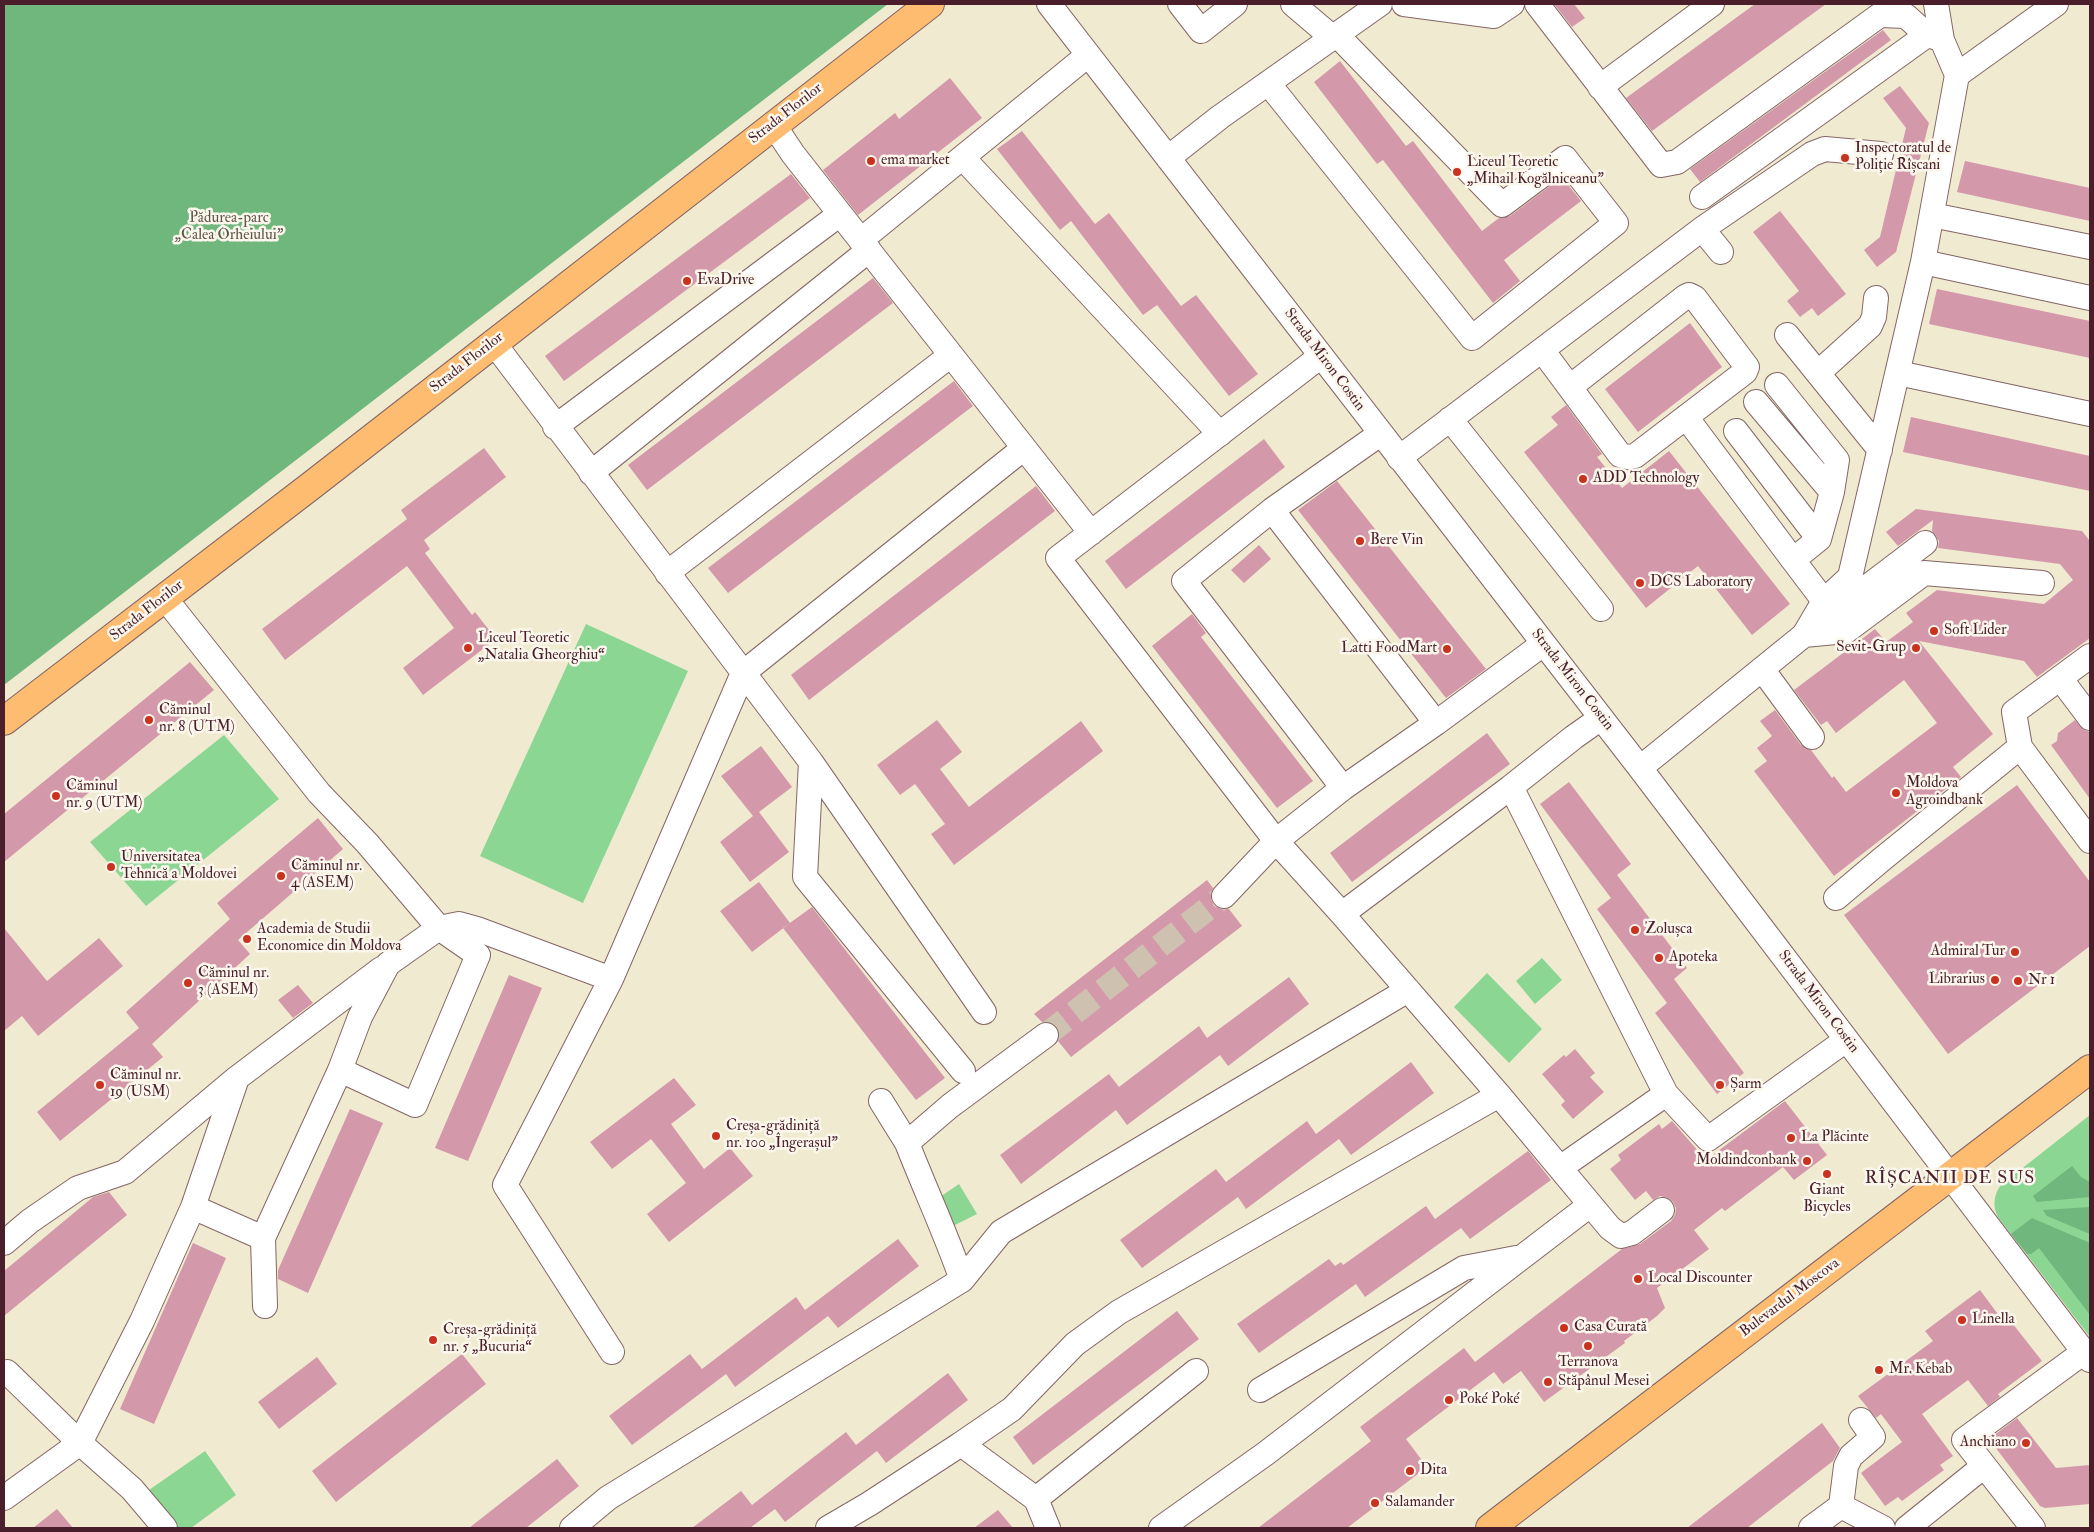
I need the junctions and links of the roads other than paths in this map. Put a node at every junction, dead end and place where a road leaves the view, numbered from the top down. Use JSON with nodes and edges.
{"nodes":[{"id":1,"x":930,"y":4,"type":"edge"},
{"id":2,"x":1049,"y":4,"type":"edge"},
{"id":3,"x":1180,"y":4,"type":"edge"},
{"id":4,"x":1235,"y":4,"type":"edge"},
{"id":5,"x":1293,"y":4,"type":"edge"},
{"id":6,"x":1380,"y":4,"type":"edge"},
{"id":7,"x":1404,"y":4,"type":"edge"},
{"id":8,"x":1512,"y":4,"type":"edge"},
{"id":9,"x":1537,"y":4,"type":"edge"},
{"id":10,"x":1712,"y":4,"type":"edge"},
{"id":11,"x":1936,"y":4,"type":"edge"},
{"id":12,"x":2056,"y":4,"type":"edge"},
{"id":13,"x":1335,"y":37,"type":"junction"},
{"id":14,"x":1935,"y":37,"type":"junction"},
{"id":15,"x":1088,"y":55,"type":"junction"},
{"id":16,"x":1957,"y":75,"type":"junction"},
{"id":17,"x":1268,"y":83,"type":"junction"},
{"id":18,"x":1600,"y":86,"type":"junction"},
{"id":19,"x":773,"y":124,"type":"junction"},
{"id":20,"x":1881,"y":154,"type":"dead end"},
{"id":21,"x":963,"y":158,"type":"junction"},
{"id":22,"x":1168,"y":158,"type":"junction"},
{"id":23,"x":1702,"y":197,"type":"dead end"},
{"id":24,"x":840,"y":214,"type":"junction"},
{"id":25,"x":1932,"y":215,"type":"junction"},
{"id":26,"x":1702,"y":229,"type":"junction"},
{"id":27,"x":865,"y":245,"type":"junction"},
{"id":28,"x":2090,"y":248,"type":"edge"},
{"id":29,"x":1721,"y":252,"type":"dead end"},
{"id":30,"x":1923,"y":262,"type":"junction"},
{"id":31,"x":1876,"y":298,"type":"dead end"},
{"id":32,"x":2090,"y":298,"type":"edge"},
{"id":33,"x":1787,"y":335,"type":"dead end"},
{"id":34,"x":493,"y":342,"type":"junction"},
{"id":35,"x":1542,"y":350,"type":"junction"},
{"id":36,"x":952,"y":356,"type":"junction"},
{"id":37,"x":1321,"y":356,"type":"junction"},
{"id":38,"x":1818,"y":373,"type":"junction"},
{"id":39,"x":1898,"y":373,"type":"junction"},
{"id":40,"x":1777,"y":385,"type":"dead end"},
{"id":41,"x":1570,"y":387,"type":"junction"},
{"id":42,"x":1756,"y":402,"type":"dead end"},
{"id":43,"x":2090,"y":414,"type":"edge"},
{"id":44,"x":1686,"y":417,"type":"junction"},
{"id":45,"x":1450,"y":420,"type":"junction"},
{"id":46,"x":556,"y":427,"type":"junction"},
{"id":47,"x":1736,"y":431,"type":"dead end"},
{"id":48,"x":1220,"y":434,"type":"junction"},
{"id":49,"x":1380,"y":434,"type":"junction"},
{"id":50,"x":1024,"y":448,"type":"junction"},
{"id":51,"x":1880,"y":450,"type":"junction"},
{"id":52,"x":1399,"y":458,"type":"junction"},
{"id":53,"x":591,"y":473,"type":"junction"},
{"id":54,"x":1832,"y":492,"type":"junction"},
{"id":55,"x":1272,"y":510,"type":"junction"},
{"id":56,"x":1091,"y":533,"type":"junction"},
{"id":57,"x":1819,"y":539,"type":"junction"},
{"id":58,"x":1925,"y":542,"type":"dead end"},
{"id":59,"x":1794,"y":560,"type":"junction"},
{"id":60,"x":667,"y":573,"type":"junction"},
{"id":61,"x":2042,"y":583,"type":"dead end"},
{"id":62,"x":164,"y":597,"type":"junction"},
{"id":63,"x":1824,"y":601,"type":"junction"},
{"id":64,"x":1601,"y":609,"type":"dead end"},
{"id":65,"x":1804,"y":635,"type":"junction"},
{"id":66,"x":1544,"y":644,"type":"junction"},
{"id":67,"x":2090,"y":656,"type":"edge"},
{"id":68,"x":1762,"y":669,"type":"junction"},
{"id":69,"x":743,"y":673,"type":"junction"},
{"id":70,"x":2060,"y":678,"type":"junction"},
{"id":71,"x":1601,"y":718,"type":"junction"},
{"id":72,"x":2090,"y":718,"type":"edge"},
{"id":73,"x":4,"y":721,"type":"edge"},
{"id":74,"x":1436,"y":723,"type":"junction"},
{"id":75,"x":1812,"y":737,"type":"dead end"},
{"id":76,"x":2020,"y":747,"type":"junction"},
{"id":77,"x":811,"y":762,"type":"junction"},
{"id":78,"x":1640,"y":768,"type":"junction"},
{"id":79,"x":1511,"y":787,"type":"junction"},
{"id":80,"x":1344,"y":788,"type":"junction"},
{"id":81,"x":1276,"y":840,"type":"junction"},
{"id":82,"x":2090,"y":841,"type":"edge"},
{"id":83,"x":1224,"y":896,"type":"tunnel mouth"},
{"id":84,"x":1836,"y":898,"type":"dead end"},
{"id":85,"x":1342,"y":914,"type":"junction"},
{"id":86,"x":439,"y":928,"type":"junction"},
{"id":87,"x":388,"y":964,"type":"junction"},
{"id":88,"x":611,"y":980,"type":"junction"},
{"id":89,"x":1408,"y":990,"type":"junction"},
{"id":90,"x":984,"y":1012,"type":"dead end"},
{"id":91,"x":1046,"y":1035,"type":"tunnel mouth"},
{"id":92,"x":1846,"y":1040,"type":"junction"},
{"id":93,"x":2090,"y":1068,"type":"edge"},
{"id":94,"x":340,"y":1070,"type":"junction"},
{"id":95,"x":964,"y":1071,"type":"dead end"},
{"id":96,"x":237,"y":1078,"type":"junction"},
{"id":97,"x":1666,"y":1094,"type":"junction"},
{"id":98,"x":1499,"y":1095,"type":"junction"},
{"id":99,"x":881,"y":1101,"type":"dead end"},
{"id":100,"x":907,"y":1143,"type":"junction"},
{"id":101,"x":1560,"y":1168,"type":"junction"},
{"id":102,"x":1950,"y":1176,"type":"junction"},
{"id":103,"x":1590,"y":1205,"type":"junction"},
{"id":104,"x":194,"y":1207,"type":"junction"},
{"id":105,"x":1662,"y":1210,"type":"dead end"},
{"id":106,"x":263,"y":1238,"type":"junction"},
{"id":107,"x":4,"y":1243,"type":"edge"},
{"id":108,"x":1522,"y":1257,"type":"junction"},
{"id":109,"x":962,"y":1280,"type":"junction"},
{"id":110,"x":265,"y":1306,"type":"dead end"},
{"id":111,"x":612,"y":1352,"type":"dead end"},
{"id":112,"x":2087,"y":1356,"type":"edge"},
{"id":113,"x":1196,"y":1371,"type":"dead end"},
{"id":114,"x":4,"y":1373,"type":"edge"},
{"id":115,"x":1260,"y":1390,"type":"dead end"},
{"id":116,"x":1861,"y":1420,"type":"dead end"},
{"id":117,"x":80,"y":1443,"type":"junction"},
{"id":118,"x":961,"y":1444,"type":"junction"},
{"id":119,"x":1984,"y":1466,"type":"junction"},
{"id":120,"x":4,"y":1498,"type":"edge"},
{"id":121,"x":1036,"y":1499,"type":"junction"},
{"id":122,"x":1841,"y":1506,"type":"junction"},
{"id":123,"x":597,"y":1520,"type":"edge"},
{"id":124,"x":165,"y":1528,"type":"edge"},
{"id":125,"x":572,"y":1528,"type":"edge"},
{"id":126,"x":828,"y":1528,"type":"edge"},
{"id":127,"x":1048,"y":1528,"type":"edge"},
{"id":128,"x":1160,"y":1528,"type":"edge"},
{"id":129,"x":1490,"y":1528,"type":"edge"},
{"id":130,"x":1811,"y":1528,"type":"edge"},
{"id":131,"x":1882,"y":1528,"type":"edge"},
{"id":132,"x":1907,"y":1528,"type":"edge"},
{"id":133,"x":2033,"y":1528,"type":"edge"}],
"edges":[{"from":1,"to":19,"type":"main road","name":"Strada Florilor"},
{"from":2,"to":15,"type":"street","name":"Strada Miron Costin"},
{"from":3,"to":4,"type":"street"},
{"from":5,"to":13,"type":"street"},
{"from":6,"to":13,"type":"street"},
{"from":7,"to":8,"type":"street"},
{"from":9,"to":18,"type":"street"},
{"from":10,"to":18,"type":"street"},
{"from":11,"to":14,"type":"street"},
{"from":12,"to":16,"type":"street"},
{"from":13,"to":17,"type":"street"},
{"from":13,"to":17,"type":"street"},
{"from":14,"to":16,"type":"street"},
{"from":14,"to":18,"type":"street"},
{"from":14,"to":23,"type":"street"},
{"from":15,"to":21,"type":"street"},
{"from":15,"to":22,"type":"street","name":"Strada Miron Costin"},
{"from":16,"to":25,"type":"street"},
{"from":17,"to":22,"type":"street"},
{"from":19,"to":24,"type":"street"},
{"from":19,"to":34,"type":"main road","name":"Strada Florilor"},
{"from":20,"to":26,"type":"street"},
{"from":21,"to":27,"type":"street"},
{"from":21,"to":48,"type":"street"},
{"from":22,"to":37,"type":"street","name":"Strada Miron Costin"},
{"from":24,"to":27,"type":"street"},
{"from":24,"to":46,"type":"street"},
{"from":25,"to":28,"type":"street"},
{"from":25,"to":30,"type":"street"},
{"from":26,"to":29,"type":"street"},
{"from":26,"to":35,"type":"street"},
{"from":27,"to":36,"type":"street"},
{"from":27,"to":53,"type":"street"},
{"from":30,"to":32,"type":"street"},
{"from":30,"to":39,"type":"street"},
{"from":31,"to":38,"type":"street"},
{"from":33,"to":38,"type":"street"},
{"from":34,"to":46,"type":"street"},
{"from":34,"to":62,"type":"main road","name":"Strada Florilor"},
{"from":35,"to":41,"type":"street"},
{"from":35,"to":45,"type":"street"},
{"from":36,"to":50,"type":"street"},
{"from":36,"to":60,"type":"street"},
{"from":37,"to":48,"type":"street"},
{"from":37,"to":49,"type":"street","name":"Strada Miron Costin"},
{"from":38,"to":51,"type":"street"},
{"from":39,"to":43,"type":"street"},
{"from":39,"to":51,"type":"street"},
{"from":40,"to":54,"type":"street"},
{"from":41,"to":44,"type":"street"},
{"from":41,"to":44,"type":"street"},
{"from":42,"to":54,"type":"street"},
{"from":44,"to":59,"type":"street"},
{"from":45,"to":52,"type":"street"},
{"from":45,"to":64,"type":"street"},
{"from":46,"to":53,"type":"street"},
{"from":47,"to":57,"type":"street"},
{"from":48,"to":56,"type":"street"},
{"from":49,"to":52,"type":"street","name":"Strada Miron Costin"},
{"from":49,"to":55,"type":"street"},
{"from":50,"to":56,"type":"street"},
{"from":50,"to":69,"type":"street"},
{"from":51,"to":63,"type":"street"},
{"from":52,"to":66,"type":"street","name":"Strada Miron Costin"},
{"from":53,"to":60,"type":"street"},
{"from":54,"to":57,"type":"street"},
{"from":55,"to":74,"type":"street"},
{"from":55,"to":80,"type":"street"},
{"from":56,"to":81,"type":"street"},
{"from":57,"to":59,"type":"street"},
{"from":58,"to":65,"type":"street"},
{"from":59,"to":63,"type":"street"},
{"from":60,"to":69,"type":"street"},
{"from":61,"to":65,"type":"street"},
{"from":62,"to":73,"type":"main road","name":"Strada Florilor"},
{"from":62,"to":86,"type":"street"},
{"from":63,"to":65,"type":"street"},
{"from":65,"to":68,"type":"street"},
{"from":66,"to":71,"type":"street","name":"Strada Miron Costin"},
{"from":66,"to":74,"type":"street"},
{"from":67,"to":70,"type":"street"},
{"from":68,"to":75,"type":"street"},
{"from":68,"to":78,"type":"street"},
{"from":69,"to":77,"type":"street"},
{"from":69,"to":88,"type":"street"},
{"from":70,"to":72,"type":"street"},
{"from":70,"to":76,"type":"street"},
{"from":71,"to":78,"type":"street","name":"Strada Miron Costin"},
{"from":71,"to":79,"type":"street"},
{"from":74,"to":80,"type":"street"},
{"from":76,"to":82,"type":"street"},
{"from":76,"to":84,"type":"street"},
{"from":77,"to":90,"type":"street"},
{"from":77,"to":95,"type":"street"},
{"from":78,"to":92,"type":"street","name":"Strada Miron Costin"},
{"from":79,"to":85,"type":"street"},
{"from":79,"to":97,"type":"street"},
{"from":80,"to":81,"type":"street"},
{"from":81,"to":83,"type":"street"},
{"from":81,"to":85,"type":"street"},
{"from":85,"to":89,"type":"street"},
{"from":86,"to":87,"type":"street"},
{"from":86,"to":88,"type":"street"},
{"from":86,"to":94,"type":"street"},
{"from":87,"to":94,"type":"street"},
{"from":87,"to":96,"type":"street"},
{"from":88,"to":111,"type":"street"},
{"from":89,"to":98,"type":"street"},
{"from":89,"to":109,"type":"street"},
{"from":91,"to":100,"type":"street"},
{"from":92,"to":97,"type":"street"},
{"from":92,"to":102,"type":"street","name":"Strada Miron Costin"},
{"from":93,"to":102,"type":"main road","name":"Bulevardul Moscova"},
{"from":94,"to":106,"type":"street"},
{"from":96,"to":104,"type":"street"},
{"from":96,"to":107,"type":"street"},
{"from":97,"to":101,"type":"street"},
{"from":98,"to":101,"type":"street"},
{"from":98,"to":118,"type":"street"},
{"from":99,"to":100,"type":"street"},
{"from":100,"to":109,"type":"street"},
{"from":101,"to":103,"type":"street"},
{"from":102,"to":112,"type":"street","name":"Strada Miron Costin"},
{"from":102,"to":129,"type":"main road","name":"Bulevardul Moscova"},
{"from":103,"to":105,"type":"street"},
{"from":103,"to":108,"type":"street"},
{"from":104,"to":106,"type":"street"},
{"from":104,"to":117,"type":"street"},
{"from":106,"to":110,"type":"street"},
{"from":108,"to":115,"type":"street"},
{"from":108,"to":128,"type":"street"},
{"from":109,"to":123,"type":"street"},
{"from":112,"to":119,"type":"street"},
{"from":113,"to":121,"type":"street"},
{"from":114,"to":117,"type":"street"},
{"from":116,"to":122,"type":"street"},
{"from":117,"to":120,"type":"street"},
{"from":117,"to":124,"type":"street"},
{"from":118,"to":121,"type":"street"},
{"from":118,"to":126,"type":"street"},
{"from":119,"to":132,"type":"street"},
{"from":119,"to":133,"type":"street"},
{"from":121,"to":127,"type":"street"},
{"from":122,"to":130,"type":"street"},
{"from":122,"to":131,"type":"street"},
{"from":123,"to":125,"type":"street"}]}
